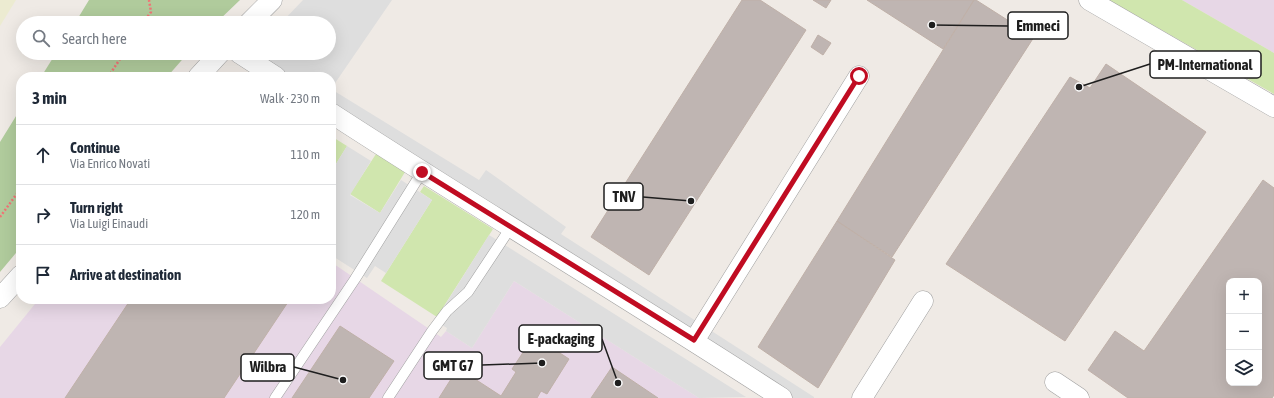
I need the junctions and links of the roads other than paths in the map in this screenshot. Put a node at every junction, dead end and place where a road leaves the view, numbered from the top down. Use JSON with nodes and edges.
{"nodes":[{"id":1,"x":272,"y":0,"type":"edge"},
{"id":2,"x":1089,"y":0,"type":"edge"},
{"id":3,"x":256,"y":16,"type":"edge"},
{"id":4,"x":214,"y":60,"type":"edge"},
{"id":5,"x":250,"y":60,"type":"edge"},
{"id":6,"x":203,"y":72,"type":"edge"},
{"id":7,"x":268,"y":72,"type":"edge"},
{"id":8,"x":859,"y":76,"type":"dead end"},
{"id":9,"x":1274,"y":107,"type":"edge"},
{"id":10,"x":336,"y":116,"type":"edge"},
{"id":11,"x":422,"y":172,"type":"junction"},
{"id":12,"x":511,"y":227,"type":"junction"},
{"id":13,"x":16,"y":280,"type":"edge"},
{"id":14,"x":0,"y":298,"type":"edge"},
{"id":15,"x":923,"y":301,"type":"dead end"},
{"id":16,"x":694,"y":340,"type":"junction"},
{"id":17,"x":1055,"y":382,"type":"dead end"},
{"id":18,"x":275,"y":398,"type":"edge"},
{"id":19,"x":388,"y":398,"type":"edge"},
{"id":20,"x":782,"y":398,"type":"edge"},
{"id":21,"x":862,"y":398,"type":"edge"},
{"id":22,"x":1079,"y":398,"type":"edge"}],
"edges":[{"from":1,"to":3,"type":"street"},
{"from":2,"to":9,"type":"street"},
{"from":4,"to":6,"type":"street"},
{"from":5,"to":7,"type":"street"},
{"from":8,"to":16,"type":"street"},
{"from":10,"to":11,"type":"street"},
{"from":11,"to":12,"type":"street"},
{"from":11,"to":18,"type":"lane"},
{"from":12,"to":16,"type":"street"},
{"from":12,"to":19,"type":"lane"},
{"from":13,"to":14,"type":"street"},
{"from":15,"to":21,"type":"street"},
{"from":16,"to":20,"type":"street"},
{"from":17,"to":22,"type":"street"}]}
